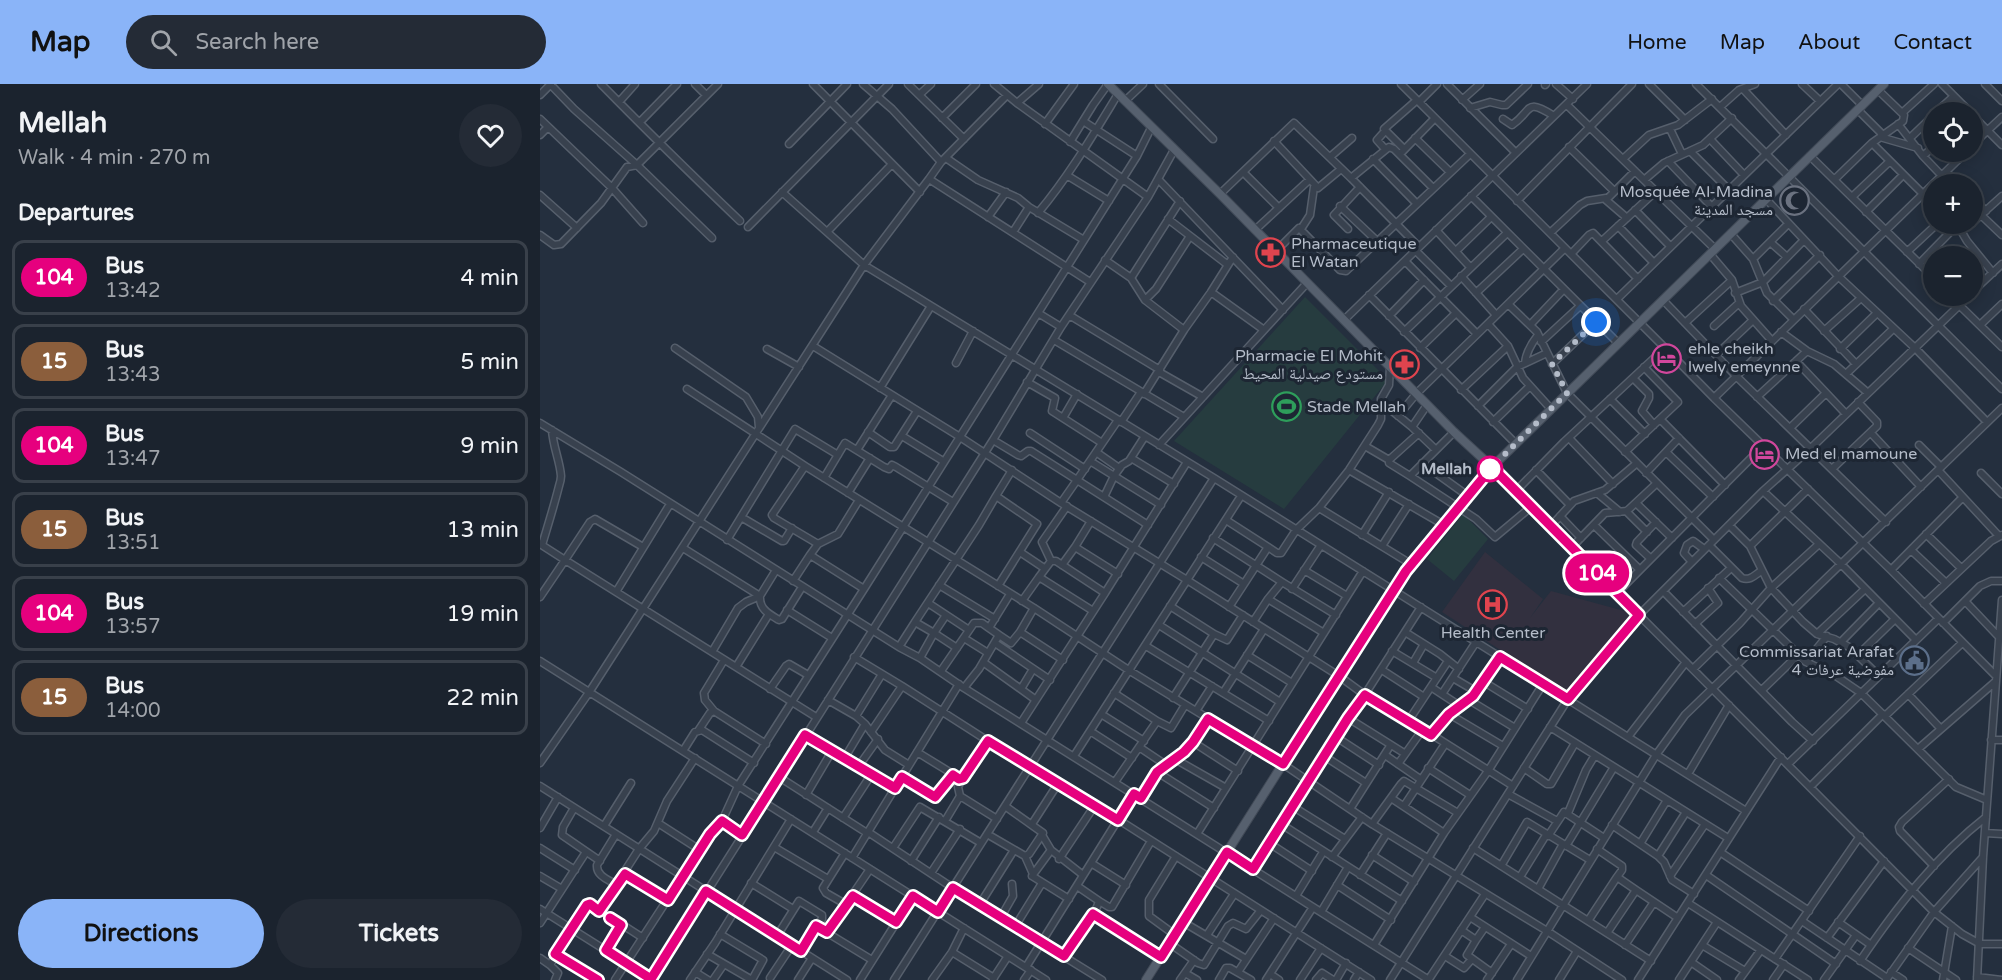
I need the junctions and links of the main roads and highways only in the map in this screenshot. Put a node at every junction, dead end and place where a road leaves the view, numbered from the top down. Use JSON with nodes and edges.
{"nodes":[{"id":1,"x":1108,"y":84,"type":"edge"},
{"id":2,"x":1881,"y":87,"type":"edge"},
{"id":3,"x":1492,"y":467,"type":"junction"},
{"id":4,"x":1146,"y":980,"type":"edge"}],
"edges":[{"from":1,"to":3,"type":"main road"},
{"from":2,"to":3,"type":"main road"},
{"from":3,"to":4,"type":"main road"}]}
